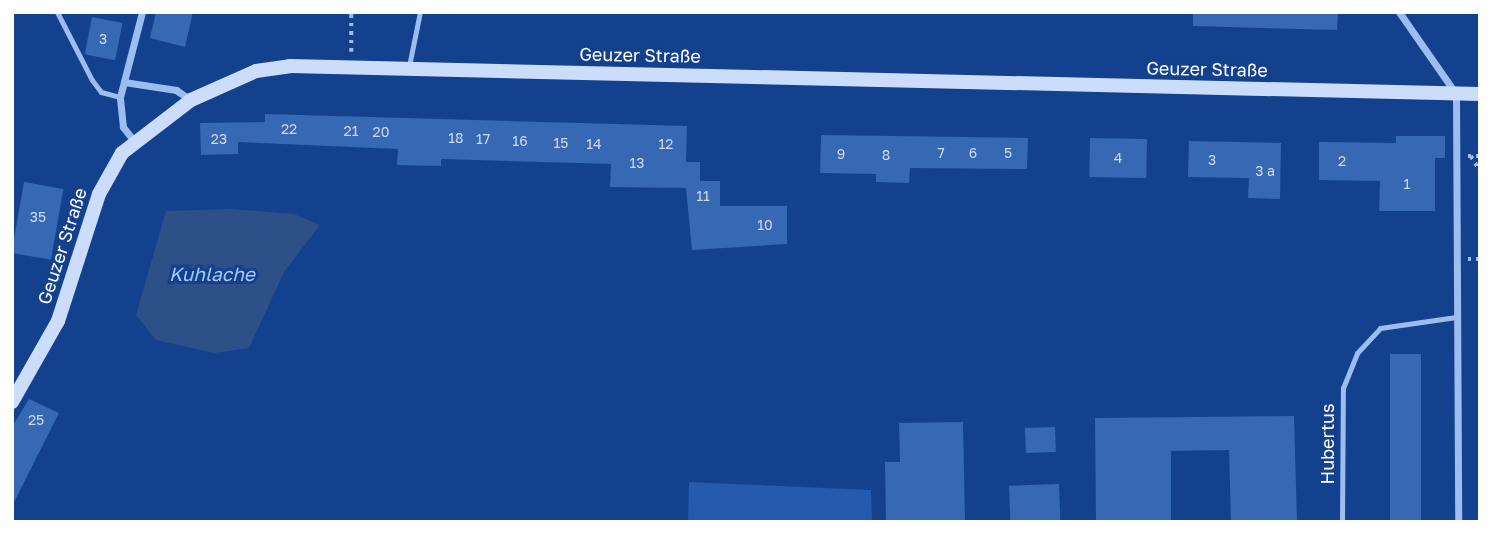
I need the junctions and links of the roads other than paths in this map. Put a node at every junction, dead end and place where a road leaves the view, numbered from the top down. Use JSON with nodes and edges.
{"nodes":[{"id":1,"x":57,"y":12,"type":"edge"},
{"id":2,"x":142,"y":12,"type":"edge"},
{"id":3,"x":419,"y":12,"type":"edge"},
{"id":4,"x":1399,"y":12,"type":"edge"},
{"id":5,"x":409,"y":69,"type":"junction"},
{"id":6,"x":124,"y":82,"type":"junction"},
{"id":7,"x":1456,"y":94,"type":"junction"},
{"id":8,"x":1480,"y":94,"type":"edge"},
{"id":9,"x":120,"y":97,"type":"junction"},
{"id":10,"x":191,"y":100,"type":"junction"},
{"id":11,"x":134,"y":141,"type":"junction"},
{"id":12,"x":1456,"y":317,"type":"junction"},
{"id":13,"x":15,"y":394,"type":"edge"},
{"id":14,"x":1342,"y":522,"type":"edge"},
{"id":15,"x":1458,"y":522,"type":"edge"}],
"edges":[{"from":1,"to":9,"type":"lane"},
{"from":2,"to":6,"type":"street"},
{"from":3,"to":5,"type":"lane"},
{"from":4,"to":7,"type":"street"},
{"from":5,"to":7,"type":"main road","name":"Geuzer Straße"},
{"from":5,"to":10,"type":"main road","name":"Geuzer Straße"},
{"from":6,"to":9,"type":"street"},
{"from":6,"to":10,"type":"street"},
{"from":7,"to":8,"type":"main road","name":"Geuzer Straße"},
{"from":7,"to":12,"type":"street"},
{"from":9,"to":11,"type":"street"},
{"from":10,"to":11,"type":"main road","name":"Geuzer Straße"},
{"from":11,"to":13,"type":"main road","name":"Geuzer Straße"},
{"from":12,"to":14,"type":"lane","name":"Hubertus"},
{"from":12,"to":15,"type":"street"}]}
